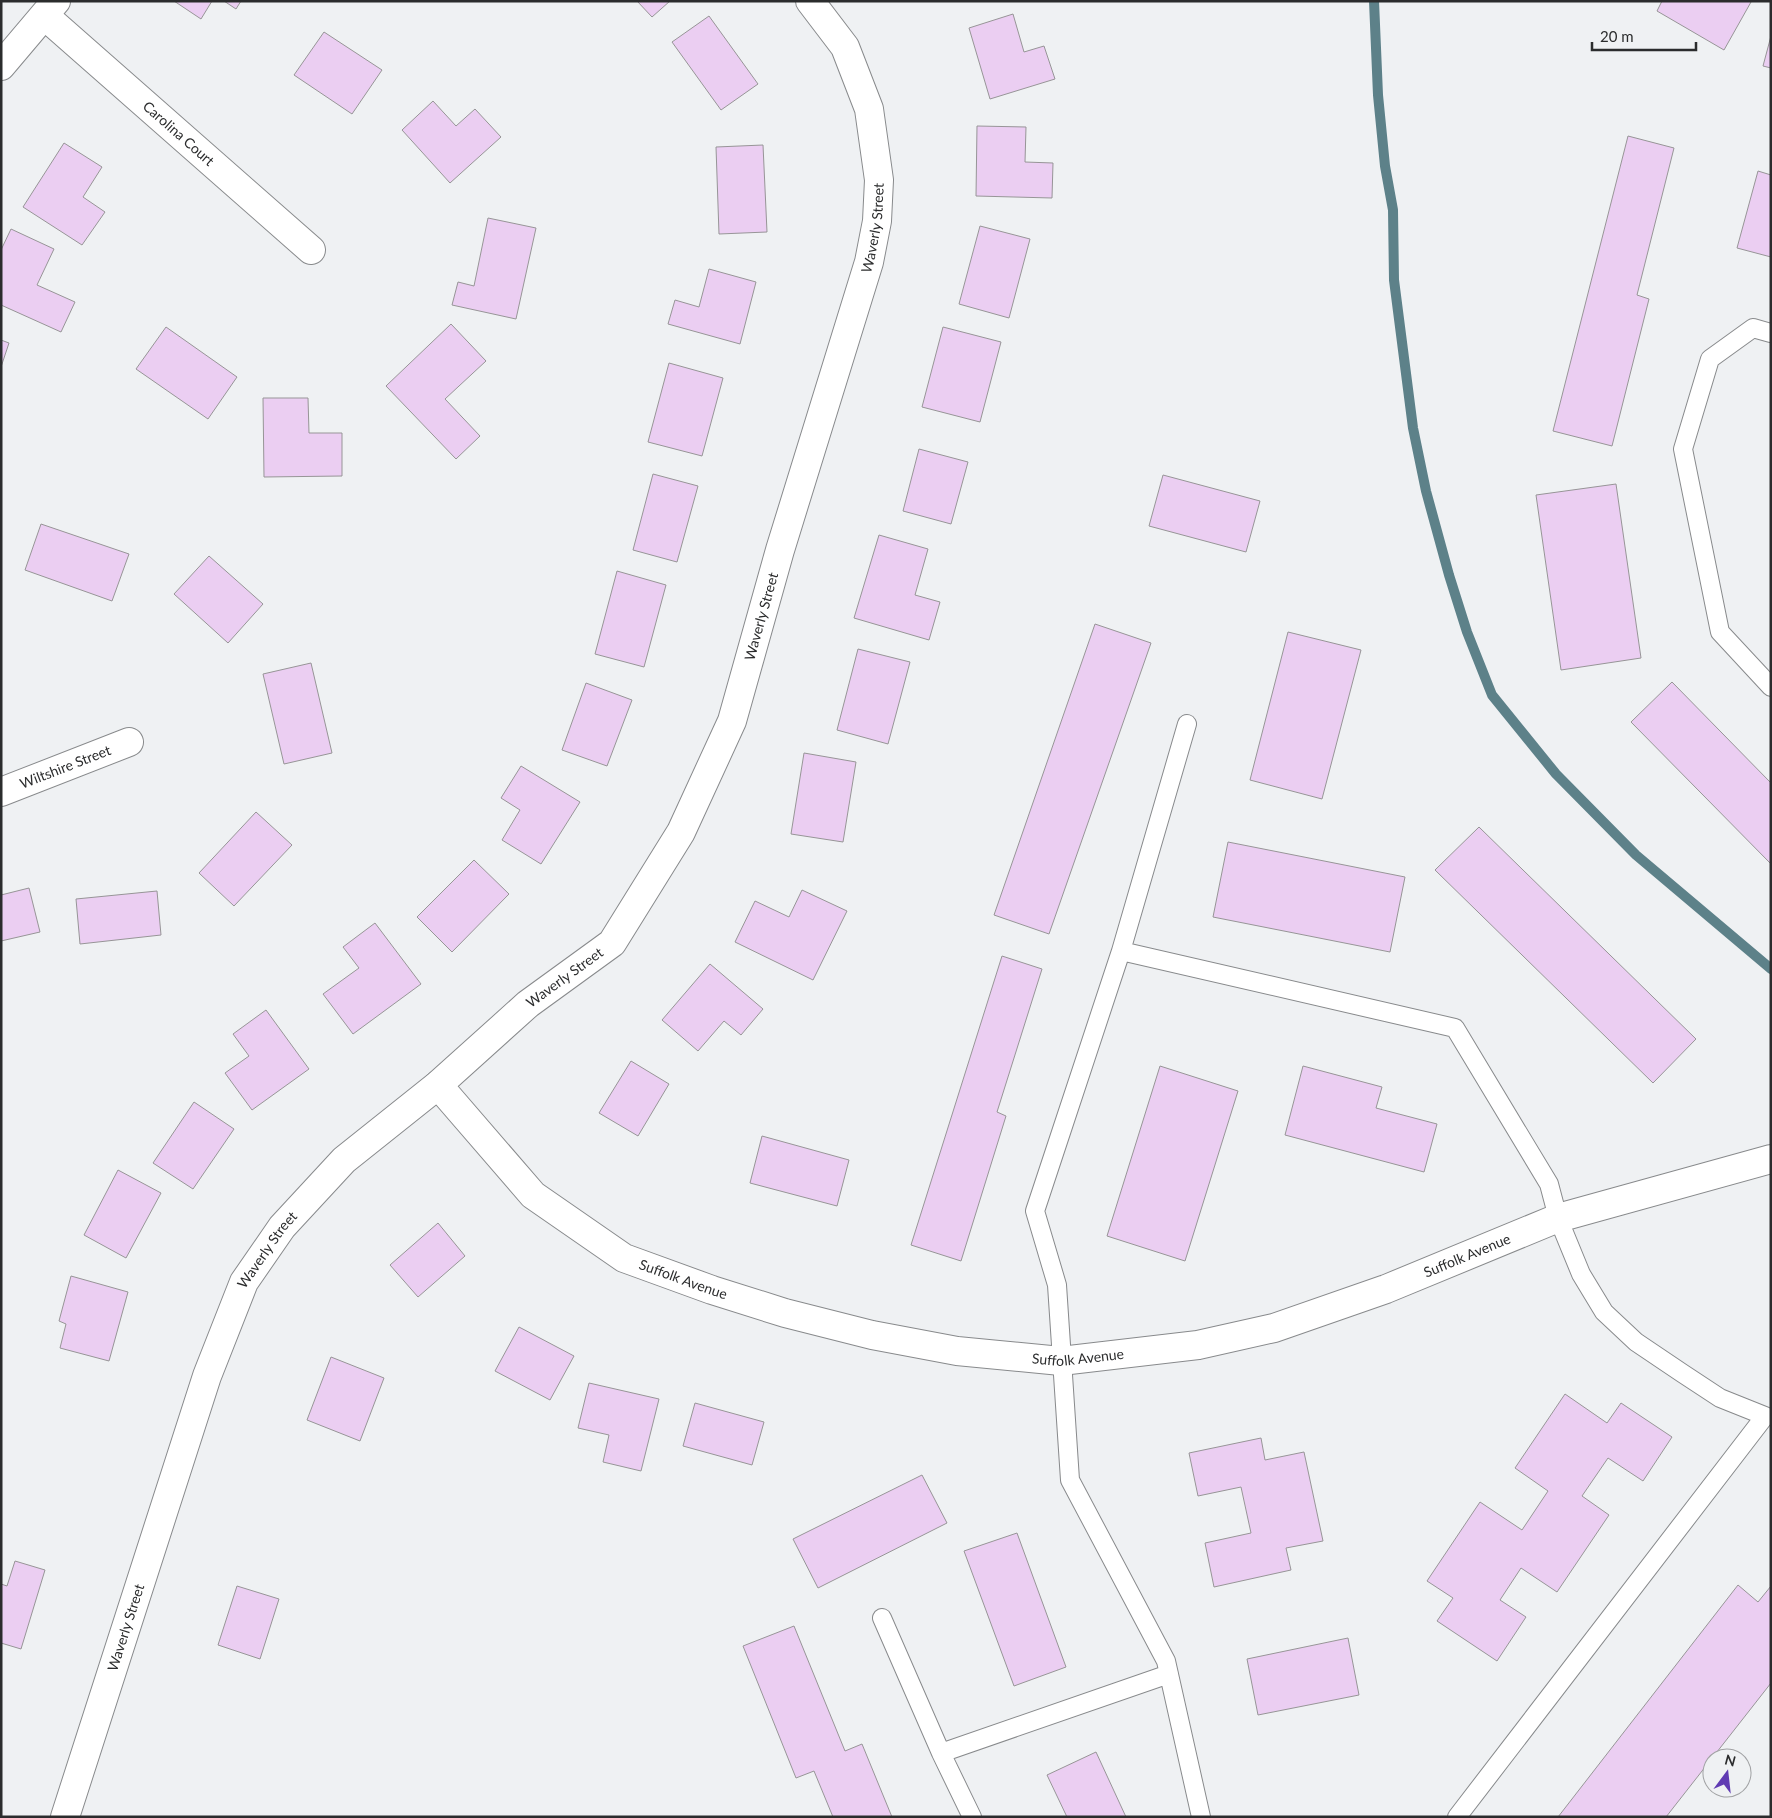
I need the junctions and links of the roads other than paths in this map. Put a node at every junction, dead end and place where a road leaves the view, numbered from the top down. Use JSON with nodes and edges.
{"nodes":[{"id":1,"x":810,"y":1,"type":"edge"},
{"id":2,"x":50,"y":9,"type":"edge"},
{"id":3,"x":1,"y":66,"type":"edge"},
{"id":4,"x":311,"y":250,"type":"dead end"},
{"id":5,"x":1771,"y":333,"type":"edge"},
{"id":6,"x":1771,"y":687,"type":"edge"},
{"id":7,"x":1187,"y":724,"type":"dead end"},
{"id":8,"x":129,"y":742,"type":"dead end"},
{"id":9,"x":1,"y":792,"type":"edge"},
{"id":10,"x":1121,"y":950,"type":"junction"},
{"id":11,"x":438,"y":1085,"type":"junction"},
{"id":12,"x":1771,"y":1159,"type":"edge"},
{"id":13,"x":1558,"y":1218,"type":"junction"},
{"id":14,"x":1061,"y":1361,"type":"junction"},
{"id":15,"x":1768,"y":1417,"type":"edge"},
{"id":16,"x":882,"y":1618,"type":"dead end"},
{"id":17,"x":1169,"y":1674,"type":"junction"},
{"id":18,"x":941,"y":1754,"type":"junction"},
{"id":19,"x":65,"y":1817,"type":"edge"},
{"id":20,"x":972,"y":1817,"type":"edge"},
{"id":21,"x":1201,"y":1817,"type":"edge"},
{"id":22,"x":1457,"y":1817,"type":"edge"}],
"edges":[{"from":1,"to":11,"type":"street","name":"Waverly Street"},
{"from":2,"to":3,"type":"street"},
{"from":2,"to":4,"type":"street","name":"Carolina Court"},
{"from":5,"to":6,"type":"lane"},
{"from":7,"to":10,"type":"lane"},
{"from":8,"to":9,"type":"street","name":"Wiltshire Street"},
{"from":10,"to":13,"type":"lane"},
{"from":10,"to":14,"type":"lane"},
{"from":11,"to":14,"type":"street","name":"Suffolk Avenue"},
{"from":11,"to":19,"type":"street","name":"Waverly Street"},
{"from":12,"to":13,"type":"street","name":"Suffolk Avenue"},
{"from":13,"to":14,"type":"street","name":"Suffolk Avenue"},
{"from":13,"to":15,"type":"lane"},
{"from":14,"to":17,"type":"lane"},
{"from":15,"to":22,"type":"lane"},
{"from":16,"to":18,"type":"lane"},
{"from":17,"to":18,"type":"lane"},
{"from":17,"to":21,"type":"lane"},
{"from":18,"to":20,"type":"lane"}]}
